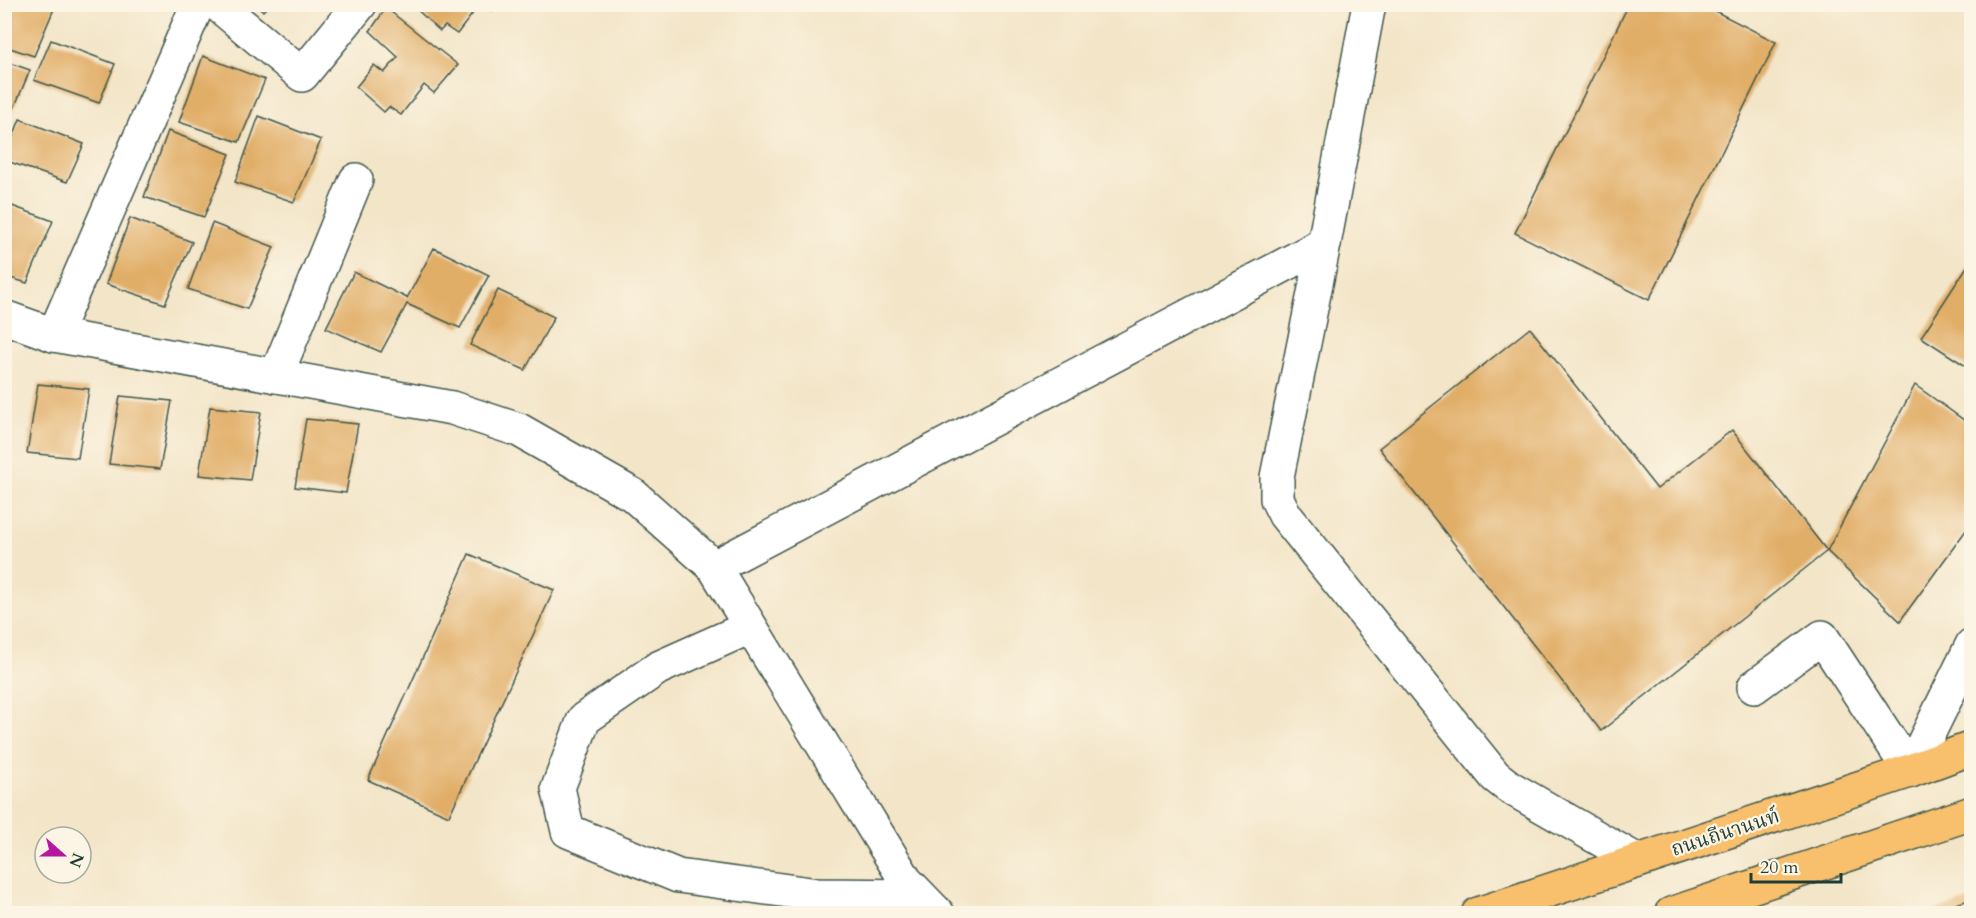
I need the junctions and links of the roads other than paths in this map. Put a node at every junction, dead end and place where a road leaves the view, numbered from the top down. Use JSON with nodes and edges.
{"nodes":[{"id":1,"x":198,"y":4,"type":"edge"},
{"id":2,"x":218,"y":4,"type":"edge"},
{"id":3,"x":360,"y":4,"type":"edge"},
{"id":4,"x":1369,"y":4,"type":"edge"},
{"id":5,"x":356,"y":180,"type":"dead end"},
{"id":6,"x":1324,"y":244,"type":"junction"},
{"id":7,"x":4,"y":317,"type":"edge"},
{"id":8,"x":54,"y":335,"type":"junction"},
{"id":9,"x":276,"y":376,"type":"junction"},
{"id":10,"x":714,"y":567,"type":"junction"},
{"id":11,"x":750,"y":627,"type":"junction"},
{"id":12,"x":1971,"y":645,"type":"edge"},
{"id":13,"x":1754,"y":687,"type":"dead end"},
{"id":14,"x":1971,"y":724,"type":"edge"},
{"id":15,"x":1971,"y":748,"type":"edge"},
{"id":16,"x":1922,"y":766,"type":"junction"},
{"id":17,"x":1971,"y":813,"type":"edge"},
{"id":18,"x":1638,"y":861,"type":"junction"},
{"id":19,"x":929,"y":905,"type":"edge"},
{"id":20,"x":1478,"y":914,"type":"edge"},
{"id":21,"x":1671,"y":914,"type":"edge"}],
"edges":[{"from":1,"to":8,"type":"street"},
{"from":2,"to":3,"type":"street"},
{"from":4,"to":6,"type":"street"},
{"from":5,"to":9,"type":"street"},
{"from":6,"to":10,"type":"street"},
{"from":6,"to":18,"type":"street"},
{"from":7,"to":8,"type":"street"},
{"from":8,"to":9,"type":"street"},
{"from":9,"to":10,"type":"street"},
{"from":10,"to":11,"type":"street"},
{"from":11,"to":19,"type":"street"},
{"from":11,"to":19,"type":"street"},
{"from":12,"to":16,"type":"street"},
{"from":13,"to":16,"type":"street"},
{"from":14,"to":16,"type":"main road"},
{"from":15,"to":16,"type":"main road","name":"ถนนถีนานนท์"},
{"from":16,"to":18,"type":"main road","name":"ถนนถีนานนท์"},
{"from":17,"to":21,"type":"main road"},
{"from":18,"to":20,"type":"main road","name":"ถนนถีนานนท์"}]}
